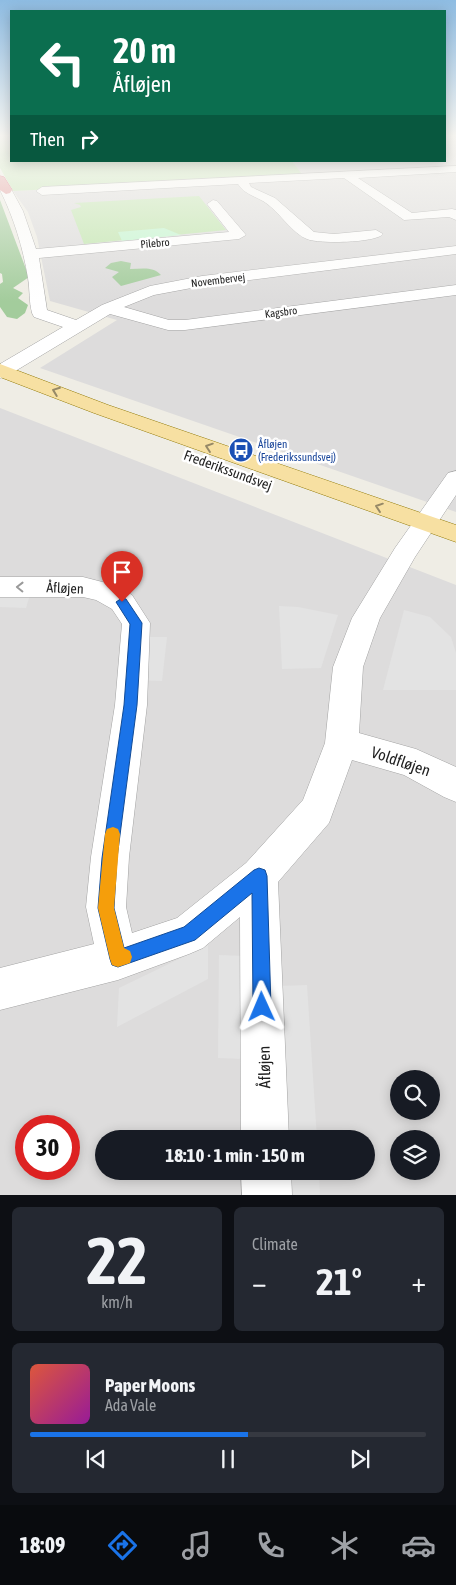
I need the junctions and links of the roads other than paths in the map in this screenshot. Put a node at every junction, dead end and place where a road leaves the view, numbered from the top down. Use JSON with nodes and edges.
{"nodes":[{"id":1,"x":6,"y":191,"type":"edge"},
{"id":2,"x":42,"y":191,"type":"dead end"},
{"id":3,"x":47,"y":191,"type":"edge"},
{"id":4,"x":249,"y":191,"type":"edge"},
{"id":5,"x":369,"y":191,"type":"edge"},
{"id":6,"x":213,"y":204,"type":"dead end"},
{"id":7,"x":456,"y":216,"type":"edge"},
{"id":8,"x":376,"y":234,"type":"dead end"},
{"id":9,"x":456,"y":250,"type":"edge"},
{"id":10,"x":31,"y":254,"type":"junction"},
{"id":11,"x":456,"y":290,"type":"edge"},
{"id":12,"x":108,"y":308,"type":"junction"},
{"id":13,"x":82,"y":322,"type":"junction"},
{"id":14,"x":0,"y":376,"type":"edge"},
{"id":15,"x":456,"y":478,"type":"edge"},
{"id":16,"x":432,"y":532,"type":"edge"},
{"id":17,"x":456,"y":553,"type":"edge"},
{"id":18,"x":0,"y":587,"type":"edge"},
{"id":19,"x":342,"y":743,"type":"junction"},
{"id":20,"x":456,"y":786,"type":"edge"},
{"id":21,"x":259,"y":876,"type":"junction"},
{"id":22,"x":118,"y":959,"type":"junction"},
{"id":23,"x":0,"y":988,"type":"edge"},
{"id":24,"x":265,"y":1130,"type":"edge"},
{"id":25,"x":266,"y":1180,"type":"edge"},
{"id":26,"x":267,"y":1195,"type":"edge"}],
"edges":[{"from":1,"to":10,"type":"street"},
{"from":2,"to":3,"type":"street"},
{"from":4,"to":8,"type":"street"},
{"from":5,"to":7,"type":"street"},
{"from":6,"to":10,"type":"street","name":"Pilebro"},
{"from":9,"to":12,"type":"street","name":"Novembervej"},
{"from":10,"to":13,"type":"street"},
{"from":11,"to":12,"type":"street","name":"Kagsbro"},
{"from":12,"to":13,"type":"street","name":"Novembervej"},
{"from":13,"to":14,"type":"street","name":"Novembervej"},
{"from":14,"to":16,"type":"main road","name":"Frederikssundsvej"},
{"from":15,"to":16,"type":"street"},
{"from":16,"to":17,"type":"main road","name":"Frederikssundsvej"},
{"from":16,"to":19,"type":"street"},
{"from":22,"to":18,"type":"street","name":"Åfløjen","one_way":true},
{"from":19,"to":20,"type":"street","name":"Voldfløjen"},
{"from":19,"to":21,"type":"street"},
{"from":21,"to":22,"type":"street"},
{"from":21,"to":24,"type":"street","name":"Åfløjen"},
{"from":22,"to":23,"type":"street"},
{"from":25,"to":26,"type":"street"}]}
